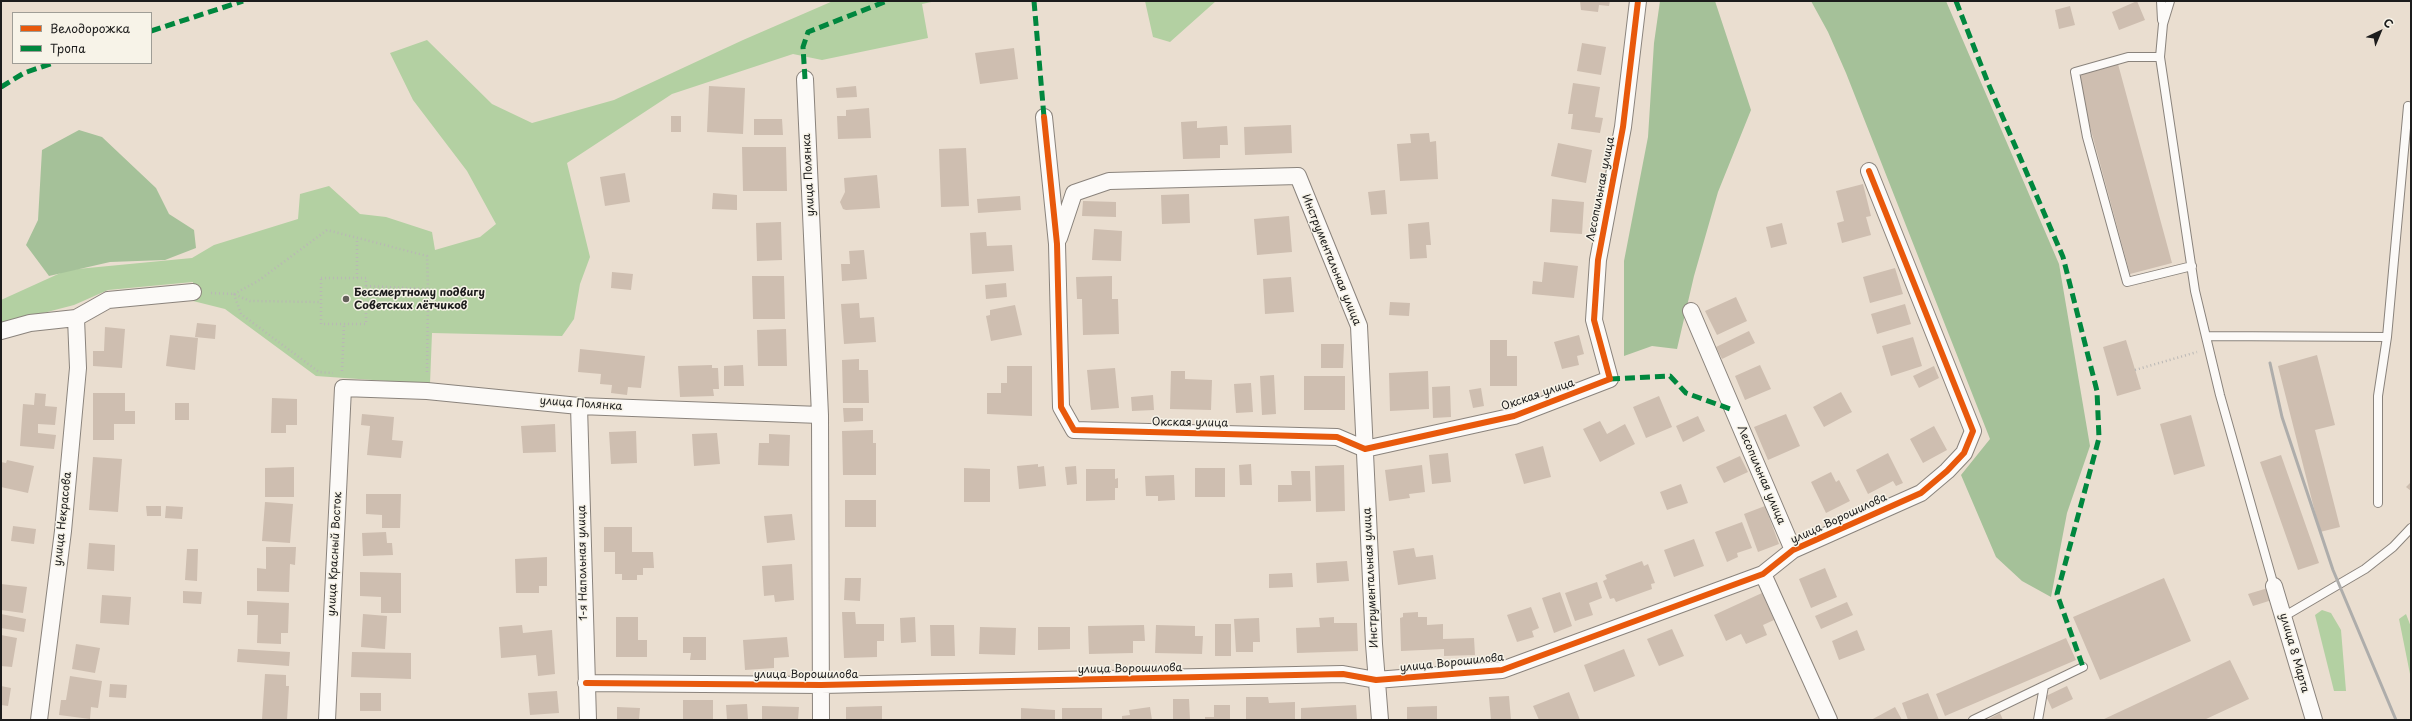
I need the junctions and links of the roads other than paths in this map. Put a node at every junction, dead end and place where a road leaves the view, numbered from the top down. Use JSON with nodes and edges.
{"nodes":[{"id":1,"x":1638,"y":1,"type":"edge"},
{"id":2,"x":2161,"y":1,"type":"edge"},
{"id":3,"x":2170,"y":1,"type":"edge"},
{"id":4,"x":2163,"y":24,"type":"junction"},
{"id":5,"x":2160,"y":57,"type":"junction"},
{"id":6,"x":804,"y":79,"type":"dead end"},
{"id":7,"x":2408,"y":106,"type":"dead end"},
{"id":8,"x":1044,"y":117,"type":"dead end"},
{"id":9,"x":1869,"y":171,"type":"dead end"},
{"id":10,"x":1057,"y":244,"type":"junction"},
{"id":11,"x":2192,"y":266,"type":"junction"},
{"id":12,"x":193,"y":292,"type":"road end"},
{"id":13,"x":1691,"y":311,"type":"dead end"},
{"id":14,"x":76,"y":318,"type":"junction"},
{"id":15,"x":1,"y":331,"type":"edge"},
{"id":16,"x":2206,"y":336,"type":"junction"},
{"id":17,"x":2387,"y":337,"type":"junction"},
{"id":18,"x":1610,"y":379,"type":"joint"},
{"id":19,"x":343,"y":388,"type":"joint"},
{"id":20,"x":580,"y":406,"type":"junction"},
{"id":21,"x":820,"y":414,"type":"junction"},
{"id":22,"x":1365,"y":449,"type":"junction"},
{"id":23,"x":2378,"y":502,"type":"dead end"},
{"id":24,"x":2411,"y":528,"type":"edge"},
{"id":25,"x":1794,"y":550,"type":"junction"},
{"id":26,"x":1763,"y":574,"type":"junction"},
{"id":27,"x":2274,"y":586,"type":"joint"},
{"id":28,"x":2283,"y":617,"type":"junction"},
{"id":29,"x":2083,"y":667,"type":"dead end"},
{"id":30,"x":1376,"y":680,"type":"junction"},
{"id":31,"x":586,"y":683,"type":"junction"},
{"id":32,"x":821,"y":685,"type":"junction"},
{"id":33,"x":2044,"y":686,"type":"junction"},
{"id":34,"x":39,"y":720,"type":"edge"},
{"id":35,"x":327,"y":720,"type":"edge"},
{"id":36,"x":588,"y":720,"type":"edge"},
{"id":37,"x":821,"y":720,"type":"edge"},
{"id":38,"x":1380,"y":720,"type":"edge"},
{"id":39,"x":1829,"y":720,"type":"edge"},
{"id":40,"x":1973,"y":720,"type":"edge"},
{"id":41,"x":2038,"y":720,"type":"edge"},
{"id":42,"x":2314,"y":720,"type":"edge"}],
"edges":[{"from":1,"to":18,"type":"street","name":"Лесопильная улица"},
{"from":2,"to":4,"type":"lane"},
{"from":3,"to":4,"type":"lane"},
{"from":4,"to":5,"type":"lane"},
{"from":5,"to":11,"type":"lane"},
{"from":5,"to":11,"type":"lane"},
{"from":6,"to":21,"type":"street","name":"улица Полянка"},
{"from":7,"to":17,"type":"lane"},
{"from":8,"to":10,"type":"street","name":"Окская улица"},
{"from":9,"to":25,"type":"street","name":"улица Ворошилова"},
{"from":10,"to":22,"type":"street","name":"Окская улица"},
{"from":10,"to":22,"type":"street","name":"Инструментальная улица"},
{"from":11,"to":16,"type":"lane"},
{"from":12,"to":14,"type":"street"},
{"from":13,"to":25,"type":"street","name":"Лесопильная улица"},
{"from":14,"to":15,"type":"street"},
{"from":14,"to":34,"type":"street","name":"улица Некрасова"},
{"from":16,"to":17,"type":"lane"},
{"from":16,"to":27,"type":"lane"},
{"from":17,"to":23,"type":"lane"},
{"from":18,"to":22,"type":"street","name":"Окская улица"},
{"from":19,"to":20,"type":"street","name":"улица Полянка"},
{"from":19,"to":35,"type":"street","name":"улица Красный Восток"},
{"from":20,"to":21,"type":"street","name":"улица Полянка"},
{"from":20,"to":31,"type":"street","name":"1-я Напольная улица"},
{"from":21,"to":32,"type":"street","name":"улица Полянка"},
{"from":22,"to":30,"type":"street","name":"Инструментальная улица"},
{"from":24,"to":28,"type":"lane"},
{"from":25,"to":26,"type":"street","name":"улица Ворошилова"},
{"from":26,"to":30,"type":"street","name":"улица Ворошилова"},
{"from":26,"to":39,"type":"street"},
{"from":27,"to":28,"type":"street","name":"улица 8 Марта"},
{"from":28,"to":42,"type":"street","name":"улица 8 Марта"},
{"from":29,"to":33,"type":"lane"},
{"from":30,"to":32,"type":"street","name":"улица Ворошилова"},
{"from":30,"to":38,"type":"street","name":"Инструментальная улица"},
{"from":31,"to":32,"type":"street","name":"улица Ворошилова"},
{"from":31,"to":36,"type":"street","name":"1-я Напольная улица"},
{"from":32,"to":37,"type":"street","name":"улица Полянка"},
{"from":33,"to":40,"type":"lane"},
{"from":33,"to":41,"type":"lane"}]}
